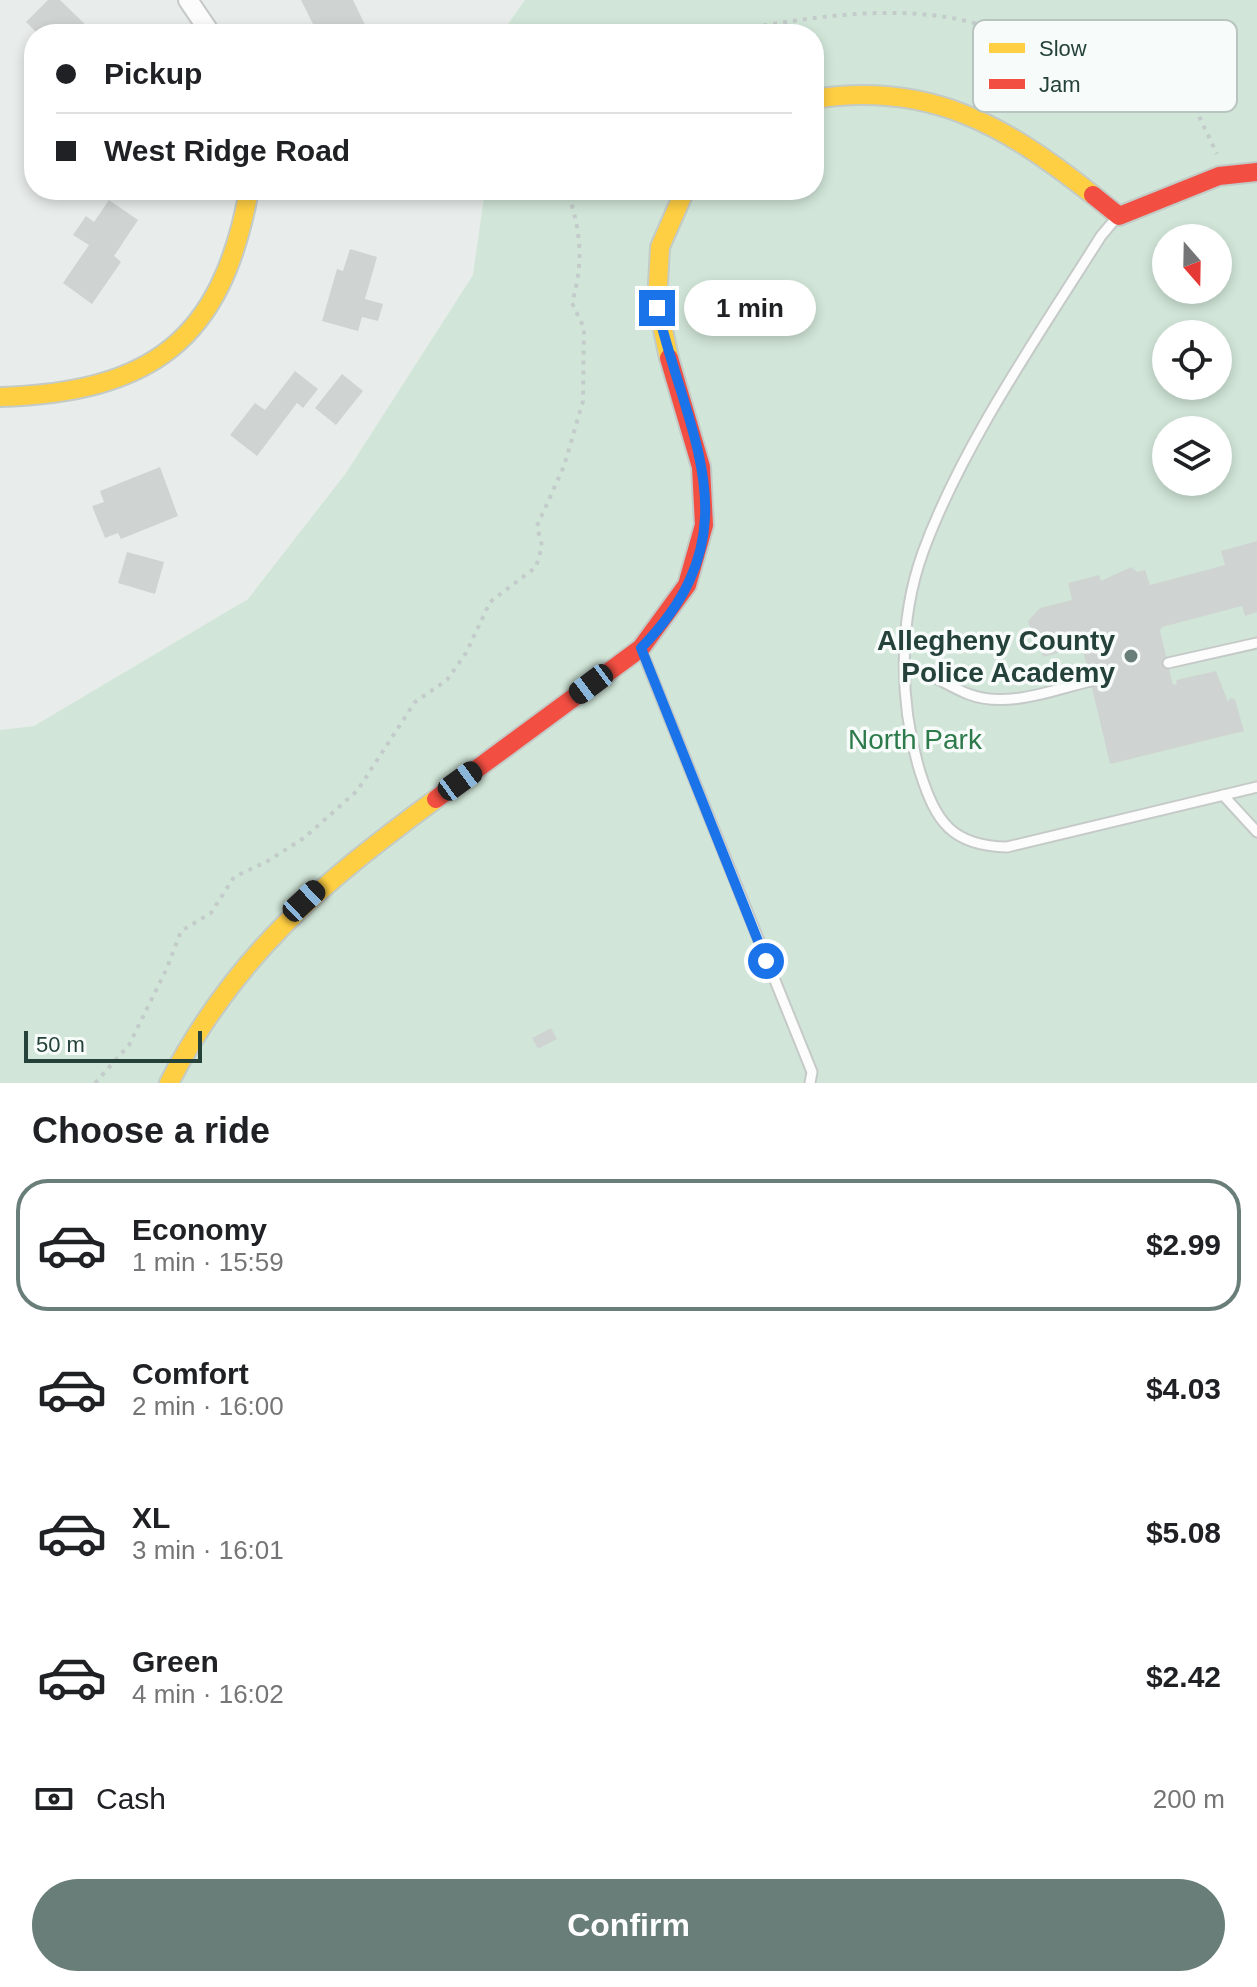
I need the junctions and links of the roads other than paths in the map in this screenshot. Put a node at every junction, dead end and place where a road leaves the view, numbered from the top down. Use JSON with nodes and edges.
{"nodes":[{"id":1,"x":188,"y":0,"type":"edge"},
{"id":2,"x":204,"y":24,"type":"edge"},
{"id":3,"x":824,"y":98,"type":"edge"},
{"id":4,"x":1257,"y":172,"type":"edge"},
{"id":5,"x":248,"y":200,"type":"edge"},
{"id":6,"x":679,"y":200,"type":"edge"},
{"id":7,"x":1119,"y":216,"type":"junction"},
{"id":8,"x":0,"y":397,"type":"edge"},
{"id":9,"x":1257,"y":643,"type":"edge"},
{"id":10,"x":641,"y":648,"type":"junction"},
{"id":11,"x":1168,"y":663,"type":"dead end"},
{"id":12,"x":906,"y":666,"type":"junction"},
{"id":13,"x":1091,"y":681,"type":"dead end"},
{"id":14,"x":1257,"y":787,"type":"edge"},
{"id":15,"x":1223,"y":795,"type":"junction"},
{"id":16,"x":1257,"y":832,"type":"edge"},
{"id":17,"x":169,"y":1083,"type":"edge"},
{"id":18,"x":810,"y":1083,"type":"edge"}],
"edges":[{"from":1,"to":2,"type":"street"},
{"from":3,"to":7,"type":"street"},
{"from":4,"to":7,"type":"street"},
{"from":5,"to":8,"type":"street"},
{"from":6,"to":10,"type":"street"},
{"from":7,"to":12,"type":"lane"},
{"from":9,"to":11,"type":"lane"},
{"from":10,"to":17,"type":"street"},
{"from":10,"to":18,"type":"lane"},
{"from":12,"to":13,"type":"lane"},
{"from":12,"to":15,"type":"lane"},
{"from":14,"to":15,"type":"lane"},
{"from":15,"to":16,"type":"lane"}]}
